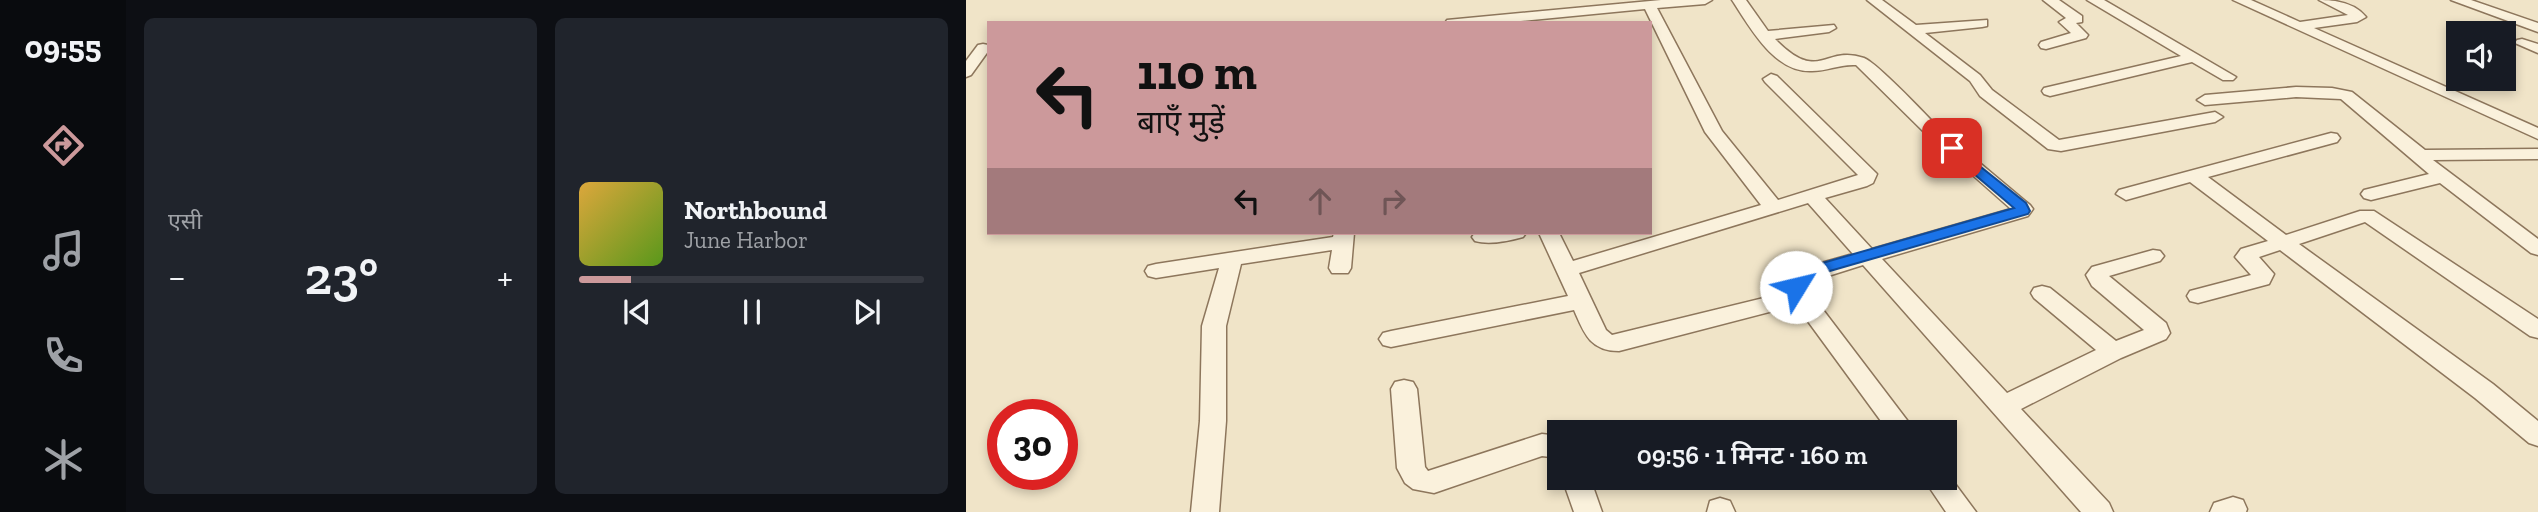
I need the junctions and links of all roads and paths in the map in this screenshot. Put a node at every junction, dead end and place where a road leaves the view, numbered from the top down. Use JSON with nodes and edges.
{"nodes":[{"id":1,"x":1705,"y":0,"type":"edge"},
{"id":2,"x":1739,"y":0,"type":"edge"},
{"id":3,"x":1874,"y":0,"type":"edge"},
{"id":4,"x":2050,"y":0,"type":"edge"},
{"id":5,"x":2094,"y":0,"type":"edge"},
{"id":6,"x":2240,"y":0,"type":"edge"},
{"id":7,"x":2272,"y":0,"type":"edge"},
{"id":8,"x":2326,"y":0,"type":"edge"},
{"id":9,"x":2458,"y":0,"type":"edge"},
{"id":10,"x":1649,"y":5,"type":"junction"},
{"id":11,"x":1474,"y":21,"type":"edge"},
{"id":12,"x":1982,"y":23,"type":"dead end"},
{"id":13,"x":2320,"y":23,"type":"junction"},
{"id":14,"x":2299,"y":26,"type":"junction"},
{"id":15,"x":1829,"y":28,"type":"dead end"},
{"id":16,"x":2538,"y":29,"type":"edge"},
{"id":17,"x":1912,"y":30,"type":"junction"},
{"id":18,"x":1766,"y":36,"type":"junction"},
{"id":19,"x":2522,"y":43,"type":"dead end"},
{"id":20,"x":2046,"y":45,"type":"dead end"},
{"id":21,"x":986,"y":48,"type":"edge"},
{"id":22,"x":966,"y":49,"type":"edge"},
{"id":23,"x":2538,"y":49,"type":"edge"},
{"id":24,"x":2192,"y":58,"type":"junction"},
{"id":25,"x":966,"y":72,"type":"edge"},
{"id":26,"x":2228,"y":77,"type":"dead end"},
{"id":27,"x":1771,"y":79,"type":"dead end"},
{"id":28,"x":2050,"y":91,"type":"dead end"},
{"id":29,"x":2205,"y":100,"type":"dead end"},
{"id":30,"x":2215,"y":117,"type":"dead end"},
{"id":31,"x":2538,"y":134,"type":"edge"},
{"id":32,"x":2331,"y":138,"type":"dead end"},
{"id":33,"x":2538,"y":154,"type":"edge"},
{"id":34,"x":2421,"y":156,"type":"junction"},
{"id":35,"x":2195,"y":177,"type":"junction"},
{"id":36,"x":2441,"y":177,"type":"junction"},
{"id":37,"x":2126,"y":194,"type":"dead end"},
{"id":38,"x":2371,"y":194,"type":"dead end"},
{"id":39,"x":1812,"y":196,"type":"junction"},
{"id":40,"x":1772,"y":206,"type":"junction"},
{"id":41,"x":1499,"y":235,"type":"edge"},
{"id":42,"x":1550,"y":235,"type":"edge"},
{"id":43,"x":1343,"y":237,"type":"edge"},
{"id":44,"x":1482,"y":237,"type":"dead end"},
{"id":45,"x":2285,"y":243,"type":"junction"},
{"id":46,"x":2538,"y":249,"type":"edge"},
{"id":47,"x":1869,"y":256,"type":"junction"},
{"id":48,"x":2153,"y":256,"type":"dead end"},
{"id":49,"x":1232,"y":259,"type":"junction"},
{"id":50,"x":1340,"y":268,"type":"dead end"},
{"id":51,"x":1567,"y":270,"type":"junction"},
{"id":52,"x":1156,"y":271,"type":"dead end"},
{"id":53,"x":2042,"y":293,"type":"dead end"},
{"id":54,"x":1801,"y":296,"type":"junction"},
{"id":55,"x":2198,"y":296,"type":"dead end"},
{"id":56,"x":1581,"y":301,"type":"junction"},
{"id":57,"x":2538,"y":330,"type":"edge"},
{"id":58,"x":1391,"y":339,"type":"dead end"},
{"id":59,"x":2113,"y":352,"type":"junction"},
{"id":60,"x":1404,"y":389,"type":"dead end"},
{"id":61,"x":2004,"y":407,"type":"junction"},
{"id":62,"x":1894,"y":420,"type":"edge"},
{"id":63,"x":2538,"y":436,"type":"edge"},
{"id":64,"x":1547,"y":445,"type":"edge"},
{"id":65,"x":1580,"y":490,"type":"edge"},
{"id":66,"x":1946,"y":490,"type":"edge"},
{"id":67,"x":1205,"y":512,"type":"edge"},
{"id":68,"x":1588,"y":512,"type":"edge"},
{"id":69,"x":1962,"y":512,"type":"edge"},
{"id":70,"x":2099,"y":512,"type":"edge"}],
"edges":[{"from":1,"to":10,"type":"street"},
{"from":2,"to":18,"type":"street"},
{"from":3,"to":17,"type":"street"},
{"from":4,"to":20,"type":"street"},
{"from":5,"to":24,"type":"street"},
{"from":6,"to":14,"type":"street"},
{"from":7,"to":13,"type":"street"},
{"from":8,"to":13,"type":"street"},
{"from":9,"to":16,"type":"street"},
{"from":10,"to":11,"type":"street"},
{"from":10,"to":40,"type":"street"},
{"from":12,"to":17,"type":"street"},
{"from":13,"to":14,"type":"street"},
{"from":14,"to":31,"type":"street"},
{"from":15,"to":18,"type":"street"},
{"from":17,"to":30,"type":"street"},
{"from":18,"to":47,"type":"street"},
{"from":19,"to":23,"type":"street"},
{"from":21,"to":22,"type":"street"},
{"from":21,"to":25,"type":"street"},
{"from":24,"to":26,"type":"street"},
{"from":24,"to":28,"type":"street"},
{"from":27,"to":39,"type":"street"},
{"from":29,"to":34,"type":"street"},
{"from":32,"to":35,"type":"street"},
{"from":33,"to":34,"type":"street"},
{"from":34,"to":36,"type":"street"},
{"from":35,"to":37,"type":"street"},
{"from":35,"to":45,"type":"street"},
{"from":36,"to":38,"type":"street"},
{"from":36,"to":46,"type":"street"},
{"from":39,"to":40,"type":"street"},
{"from":39,"to":47,"type":"street"},
{"from":40,"to":51,"type":"street"},
{"from":41,"to":44,"type":"street"},
{"from":42,"to":51,"type":"street"},
{"from":43,"to":49,"type":"street"},
{"from":43,"to":50,"type":"street"},
{"from":45,"to":55,"type":"street"},
{"from":45,"to":57,"type":"street"},
{"from":45,"to":63,"type":"street"},
{"from":47,"to":54,"type":"street"},
{"from":47,"to":61,"type":"street"},
{"from":48,"to":59,"type":"street"},
{"from":49,"to":52,"type":"street"},
{"from":49,"to":67,"type":"street"},
{"from":51,"to":56,"type":"street"},
{"from":53,"to":59,"type":"street"},
{"from":54,"to":56,"type":"street"},
{"from":54,"to":62,"type":"street"},
{"from":56,"to":58,"type":"street"},
{"from":59,"to":61,"type":"street"},
{"from":60,"to":64,"type":"street"},
{"from":61,"to":70,"type":"street"},
{"from":65,"to":68,"type":"street"},
{"from":66,"to":69,"type":"street"}]}
